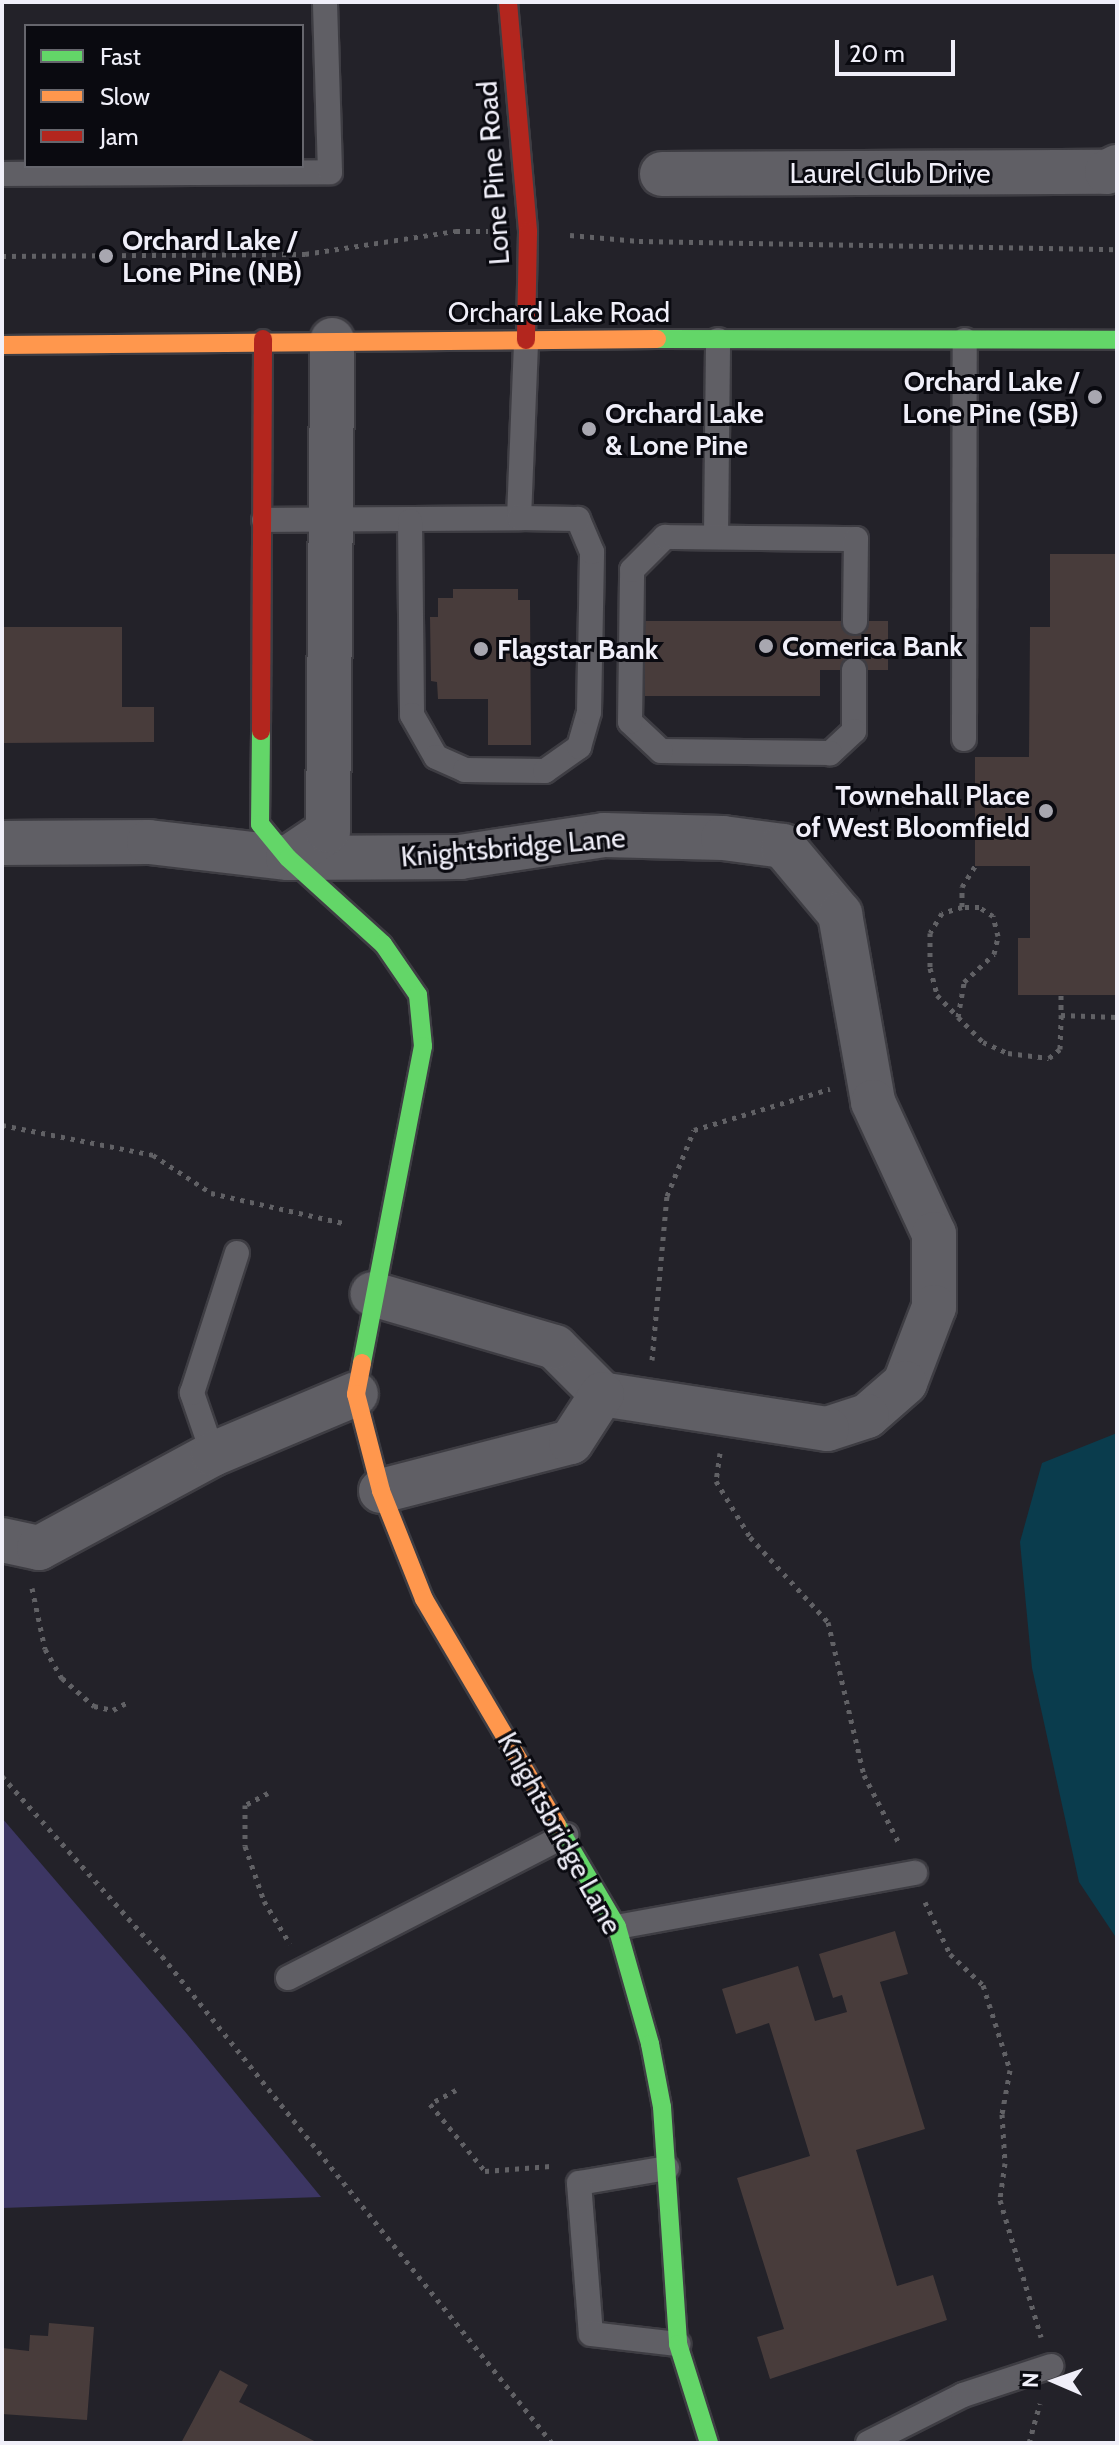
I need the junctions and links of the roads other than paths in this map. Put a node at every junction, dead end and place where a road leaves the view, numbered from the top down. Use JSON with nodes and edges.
{"nodes":[{"id":1,"x":325,"y":2,"type":"edge"},
{"id":2,"x":508,"y":2,"type":"edge"},
{"id":3,"x":1117,"y":167,"type":"edge"},
{"id":4,"x":2,"y":174,"type":"edge"},
{"id":5,"x":662,"y":174,"type":"dead end"},
{"id":6,"x":263,"y":339,"type":"junction"},
{"id":7,"x":332,"y":340,"type":"junction"},
{"id":8,"x":526,"y":340,"type":"junction"},
{"id":9,"x":718,"y":340,"type":"junction"},
{"id":10,"x":965,"y":340,"type":"junction"},
{"id":11,"x":1117,"y":340,"type":"edge"},
{"id":12,"x":2,"y":345,"type":"edge"},
{"id":13,"x":519,"y":518,"type":"junction"},
{"id":14,"x":264,"y":520,"type":"junction"},
{"id":15,"x":410,"y":521,"type":"junction"},
{"id":16,"x":327,"y":522,"type":"junction"},
{"id":17,"x":716,"y":537,"type":"junction"},
{"id":18,"x":855,"y":622,"type":"dead end"},
{"id":19,"x":854,"y":670,"type":"dead end"},
{"id":20,"x":964,"y":739,"type":"dead end"},
{"id":21,"x":2,"y":843,"type":"edge"},
{"id":22,"x":288,"y":858,"type":"junction"},
{"id":23,"x":237,"y":1253,"type":"dead end"},
{"id":24,"x":373,"y":1294,"type":"junction"},
{"id":25,"x":356,"y":1394,"type":"junction"},
{"id":26,"x":602,"y":1394,"type":"junction"},
{"id":27,"x":213,"y":1454,"type":"junction"},
{"id":28,"x":381,"y":1491,"type":"junction"},
{"id":29,"x":21,"y":1544,"type":"edge"},
{"id":30,"x":566,"y":1835,"type":"junction"},
{"id":31,"x":915,"y":1873,"type":"road end"},
{"id":32,"x":617,"y":1927,"type":"junction"},
{"id":33,"x":297,"y":1973,"type":"road end"},
{"id":34,"x":667,"y":2168,"type":"junction"},
{"id":35,"x":678,"y":2344,"type":"junction"},
{"id":36,"x":1051,"y":2366,"type":"road end"},
{"id":37,"x":709,"y":2443,"type":"edge"},
{"id":38,"x":868,"y":2443,"type":"edge"}],
"edges":[{"from":1,"to":4,"type":"lane"},
{"from":2,"to":8,"type":"street","name":"Lone Pine Road"},
{"from":3,"to":5,"type":"street","name":"Laurel Club Drive"},
{"from":6,"to":7,"type":"street","name":"Orchard Lake Road"},
{"from":6,"to":12,"type":"street","name":"Orchard Lake Road"},
{"from":6,"to":14,"type":"street","name":"Knightsbridge Lane"},
{"from":7,"to":8,"type":"street","name":"Orchard Lake Road"},
{"from":7,"to":16,"type":"street"},
{"from":8,"to":9,"type":"street","name":"Orchard Lake Road"},
{"from":8,"to":13,"type":"lane"},
{"from":9,"to":10,"type":"street","name":"Orchard Lake Road"},
{"from":9,"to":17,"type":"lane"},
{"from":10,"to":11,"type":"street","name":"Orchard Lake Road"},
{"from":10,"to":20,"type":"lane"},
{"from":13,"to":15,"type":"lane"},
{"from":13,"to":15,"type":"lane"},
{"from":14,"to":16,"type":"lane"},
{"from":14,"to":22,"type":"street","name":"Knightsbridge Lane"},
{"from":15,"to":16,"type":"lane"},
{"from":16,"to":22,"type":"street"},
{"from":17,"to":18,"type":"lane"},
{"from":17,"to":19,"type":"lane"},
{"from":21,"to":22,"type":"street"},
{"from":22,"to":24,"type":"street","name":"Knightsbridge Lane"},
{"from":22,"to":26,"type":"street","name":"Knightsbridge Lane"},
{"from":23,"to":27,"type":"lane"},
{"from":24,"to":25,"type":"street","name":"Knightsbridge Lane"},
{"from":24,"to":26,"type":"street"},
{"from":25,"to":27,"type":"street"},
{"from":25,"to":28,"type":"street","name":"Knightsbridge Lane"},
{"from":26,"to":28,"type":"street"},
{"from":27,"to":29,"type":"street"},
{"from":28,"to":30,"type":"street","name":"Knightsbridge Lane"},
{"from":30,"to":32,"type":"street","name":"Knightsbridge Lane"},
{"from":30,"to":33,"type":"lane"},
{"from":31,"to":32,"type":"lane"},
{"from":32,"to":34,"type":"street","name":"Knightsbridge Lane"},
{"from":34,"to":35,"type":"street","name":"Knightsbridge Lane"},
{"from":34,"to":35,"type":"lane"},
{"from":35,"to":37,"type":"street","name":"Knightsbridge Lane"},
{"from":36,"to":38,"type":"lane"}]}
